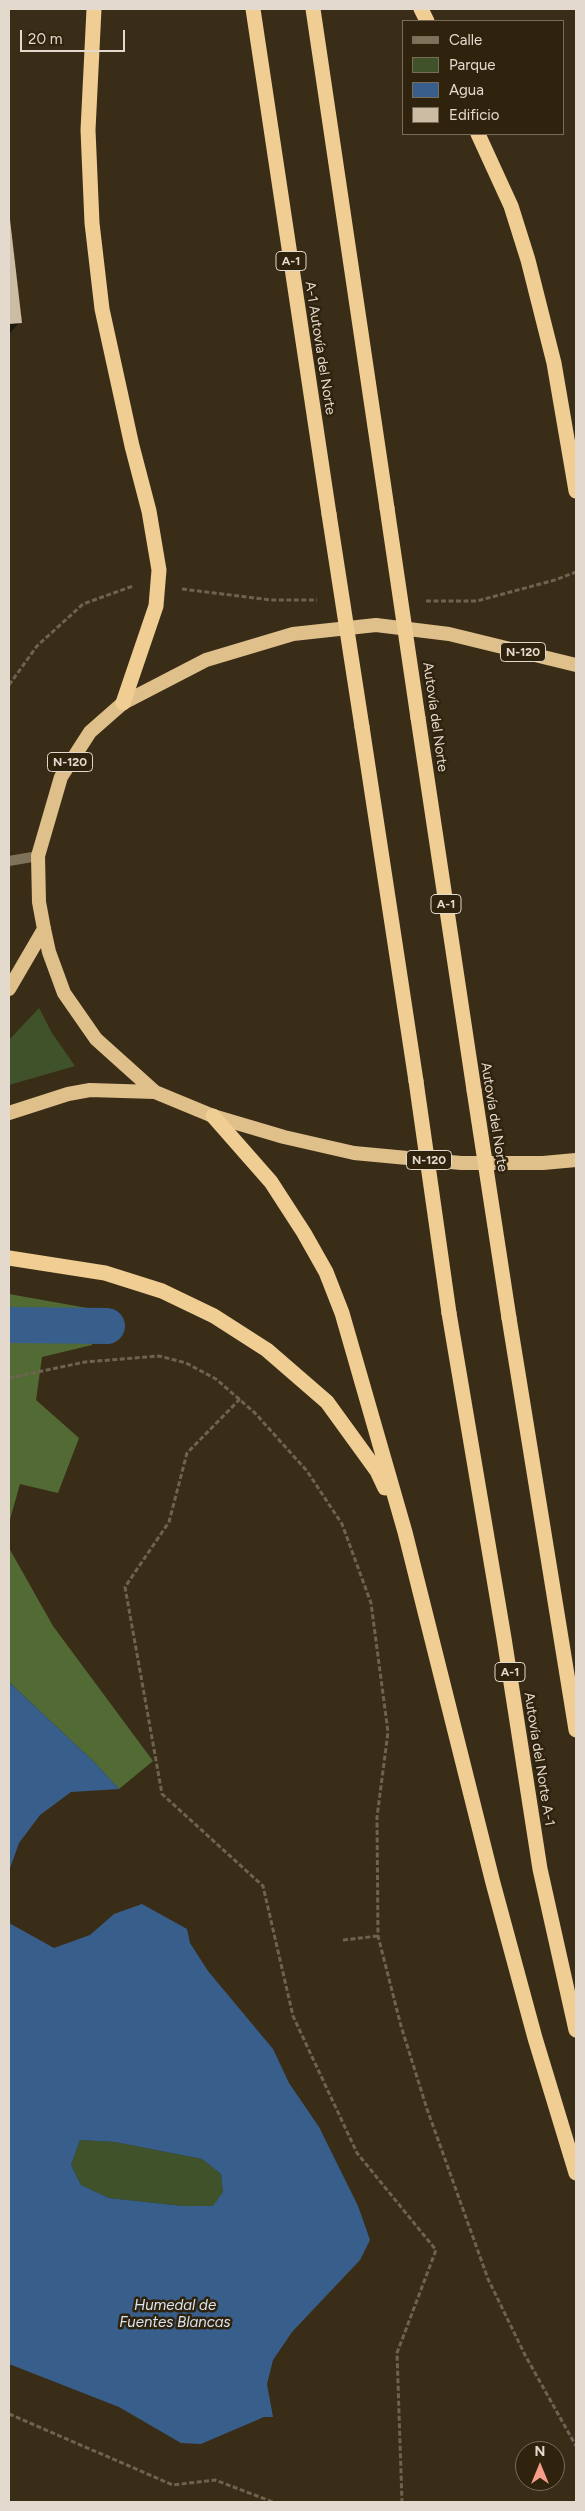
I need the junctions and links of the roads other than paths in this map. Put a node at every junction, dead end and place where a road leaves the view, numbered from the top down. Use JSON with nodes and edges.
{"nodes":[{"id":1,"x":94,"y":9,"type":"edge"},
{"id":2,"x":253,"y":9,"type":"edge"},
{"id":3,"x":313,"y":9,"type":"edge"},
{"id":4,"x":478,"y":135,"type":"edge"},
{"id":5,"x":576,"y":491,"type":"edge"},
{"id":6,"x":576,"y":665,"type":"edge"},
{"id":7,"x":124,"y":703,"type":"junction"},
{"id":8,"x":38,"y":856,"type":"junction"},
{"id":9,"x":9,"y":861,"type":"edge"},
{"id":10,"x":44,"y":929,"type":"junction"},
{"id":11,"x":9,"y":989,"type":"edge"},
{"id":12,"x":155,"y":1092,"type":"junction"},
{"id":13,"x":9,"y":1113,"type":"edge"},
{"id":14,"x":213,"y":1116,"type":"junction"},
{"id":15,"x":576,"y":1160,"type":"edge"},
{"id":16,"x":9,"y":1258,"type":"edge"},
{"id":17,"x":449,"y":1313,"type":"joint"},
{"id":18,"x":405,"y":1532,"type":"junction"},
{"id":19,"x":576,"y":1730,"type":"edge"},
{"id":20,"x":576,"y":2030,"type":"edge"},
{"id":21,"x":576,"y":2173,"type":"edge"}],
"edges":[{"from":1,"to":7,"type":"highway"},
{"from":2,"to":17,"type":"highway","name":"A-1 Autovía del Norte","number":"A-1","bridge":true},
{"from":3,"to":19,"type":"highway","name":"Autovía del Norte","number":"A-1","bridge":true},
{"from":4,"to":5,"type":"highway"},
{"from":6,"to":7,"type":"highway","number":"N-120"},
{"from":7,"to":8,"type":"highway","number":"N-120"},
{"from":8,"to":9,"type":"street"},
{"from":8,"to":10,"type":"highway","number":"N-120"},
{"from":10,"to":11,"type":"highway"},
{"from":10,"to":12,"type":"highway","number":"N-120"},
{"from":12,"to":13,"type":"highway","number":"N-120"},
{"from":12,"to":14,"type":"highway","number":"N-120"},
{"from":14,"to":15,"type":"highway","number":"N-120"},
{"from":14,"to":18,"type":"highway"},
{"from":16,"to":18,"type":"highway"},
{"from":17,"to":20,"type":"highway","name":"Autovía del Norte A-1","number":"A-1"},
{"from":18,"to":21,"type":"highway"}]}
